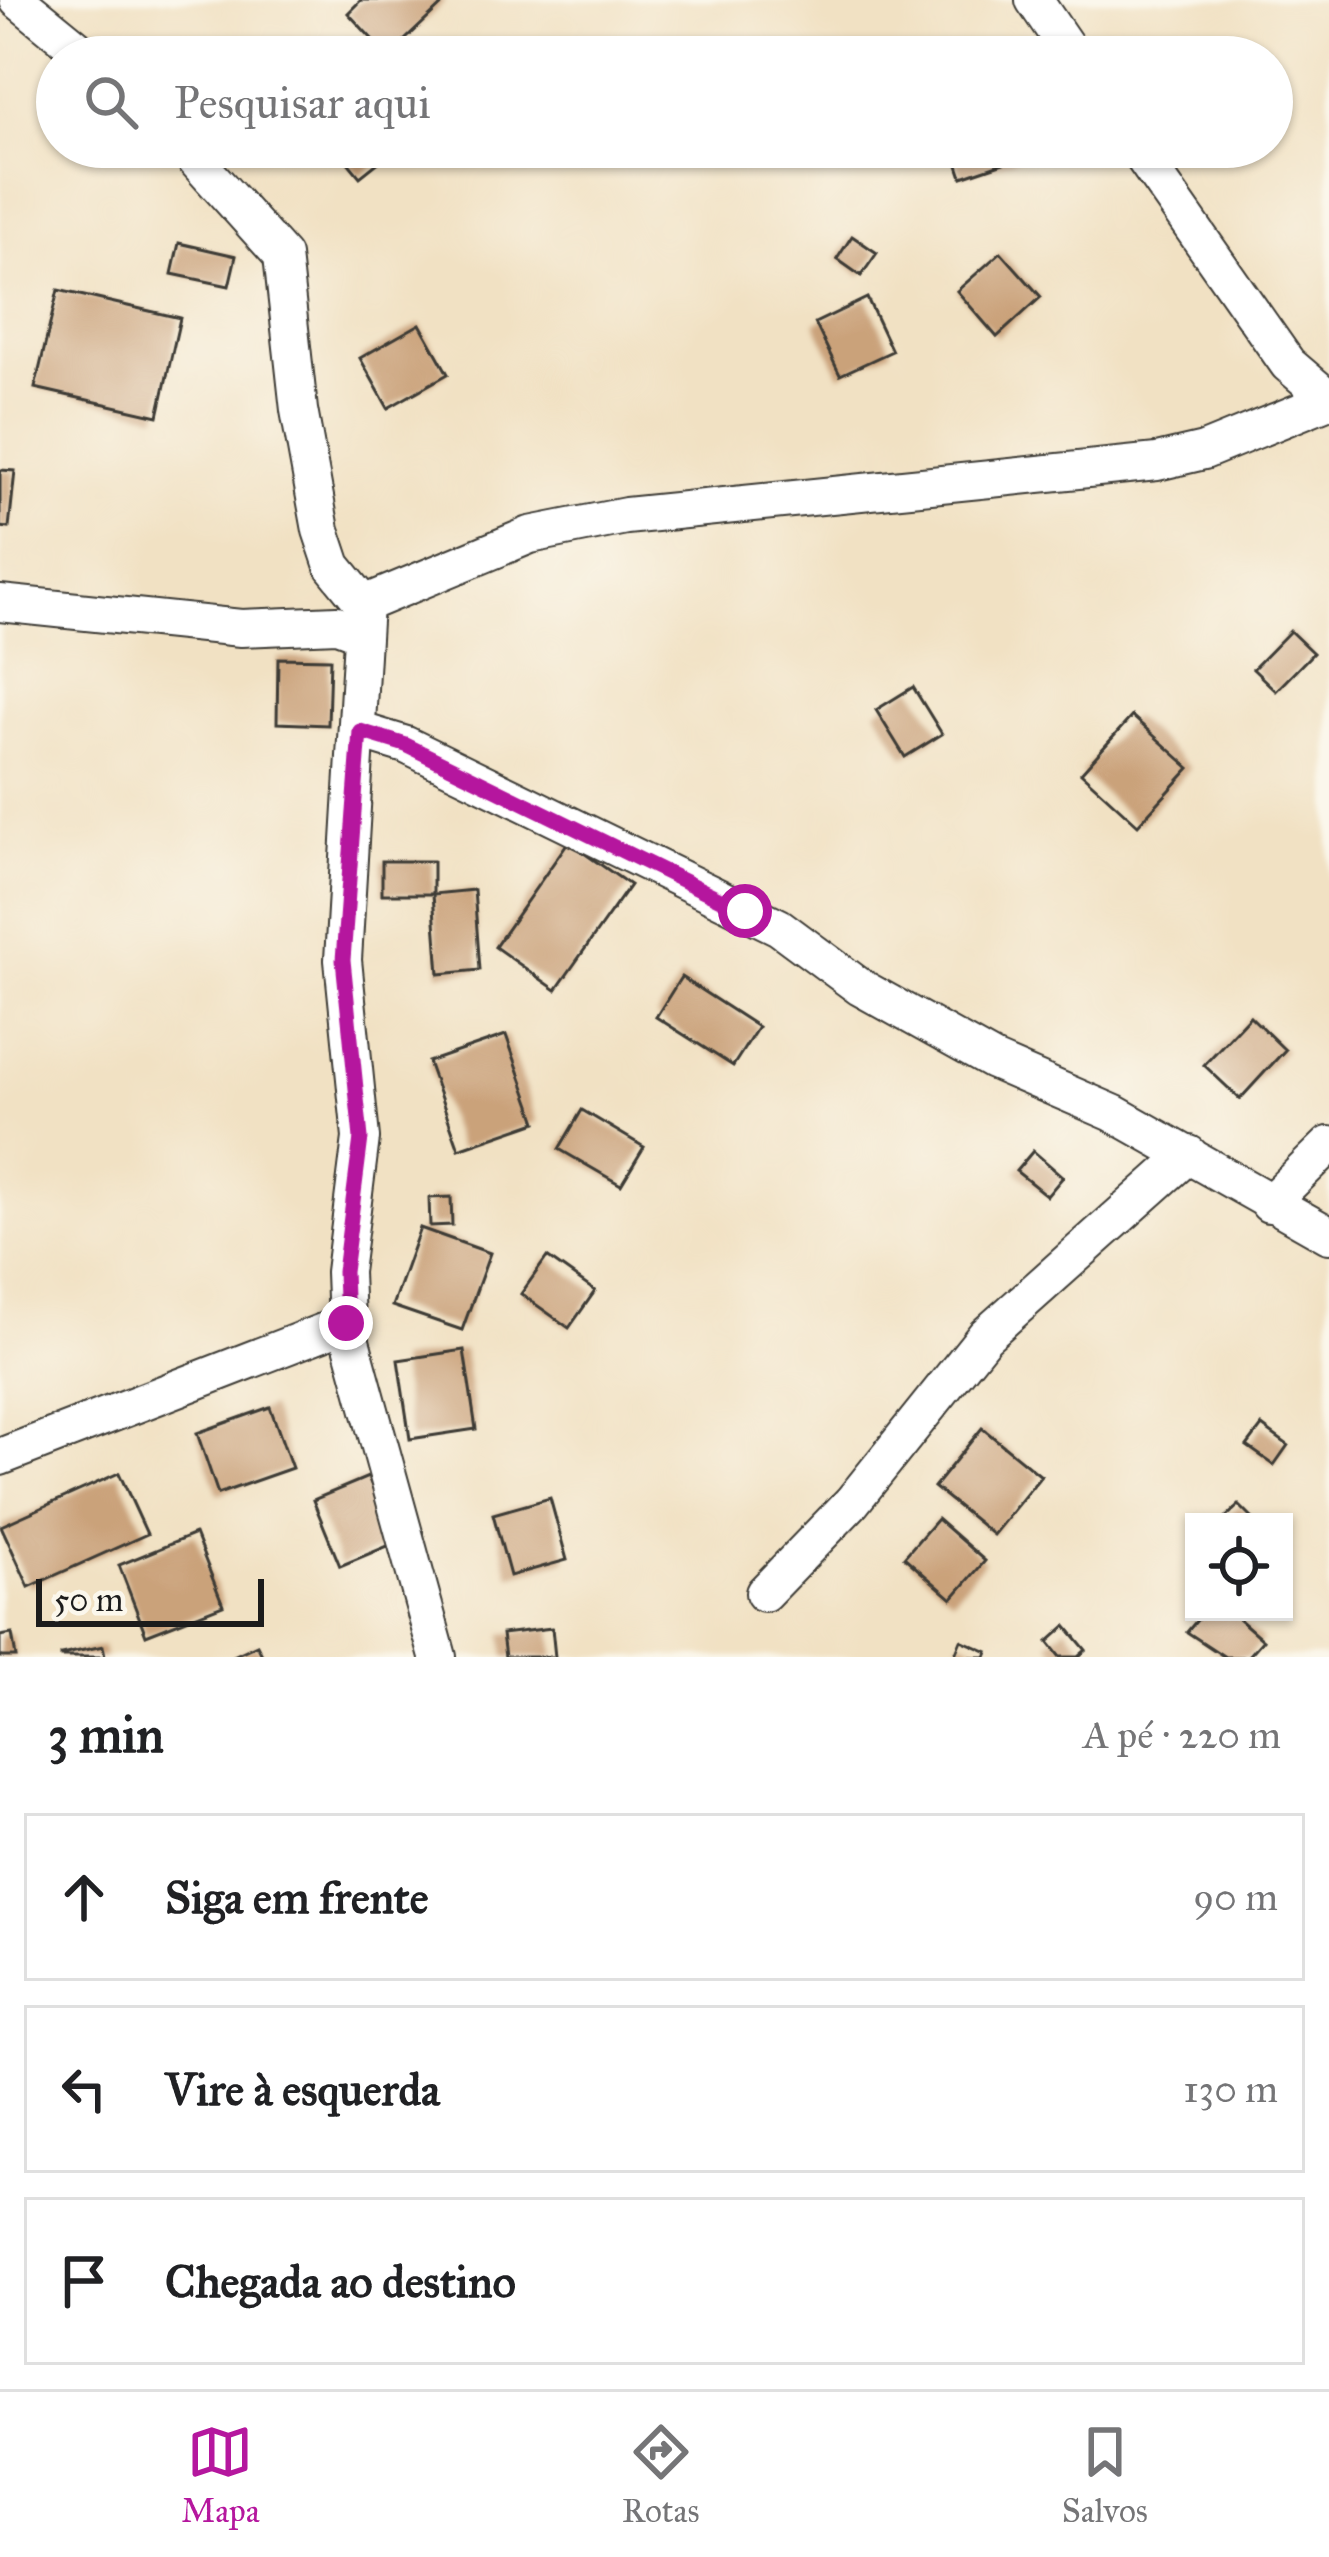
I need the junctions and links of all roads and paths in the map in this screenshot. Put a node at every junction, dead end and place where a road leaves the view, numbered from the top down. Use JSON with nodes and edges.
{"nodes":[{"id":1,"x":18,"y":0,"type":"edge"},
{"id":2,"x":1034,"y":0,"type":"edge"},
{"id":3,"x":62,"y":36,"type":"edge"},
{"id":4,"x":1059,"y":36,"type":"edge"},
{"id":5,"x":203,"y":168,"type":"edge"},
{"id":6,"x":1151,"y":168,"type":"edge"},
{"id":7,"x":1329,"y":399,"type":"edge"},
{"id":8,"x":0,"y":603,"type":"edge"},
{"id":9,"x":363,"y":619,"type":"junction"},
{"id":10,"x":360,"y":731,"type":"junction"},
{"id":11,"x":1329,"y":1145,"type":"edge"},
{"id":12,"x":1189,"y":1154,"type":"junction"},
{"id":13,"x":1269,"y":1204,"type":"junction"},
{"id":14,"x":1329,"y":1235,"type":"edge"},
{"id":15,"x":346,"y":1323,"type":"junction"},
{"id":16,"x":0,"y":1456,"type":"edge"},
{"id":17,"x":764,"y":1593,"type":"dead end"},
{"id":18,"x":438,"y":1657,"type":"edge"}],
"edges":[{"from":1,"to":3,"type":"street"},
{"from":2,"to":4,"type":"street"},
{"from":5,"to":9,"type":"street"},
{"from":6,"to":7,"type":"street"},
{"from":7,"to":9,"type":"street"},
{"from":8,"to":9,"type":"street"},
{"from":9,"to":10,"type":"street"},
{"from":10,"to":12,"type":"street"},
{"from":10,"to":15,"type":"street"},
{"from":11,"to":13,"type":"street"},
{"from":12,"to":13,"type":"street"},
{"from":12,"to":17,"type":"street"},
{"from":13,"to":14,"type":"street"},
{"from":15,"to":16,"type":"street"},
{"from":15,"to":18,"type":"street"}]}
